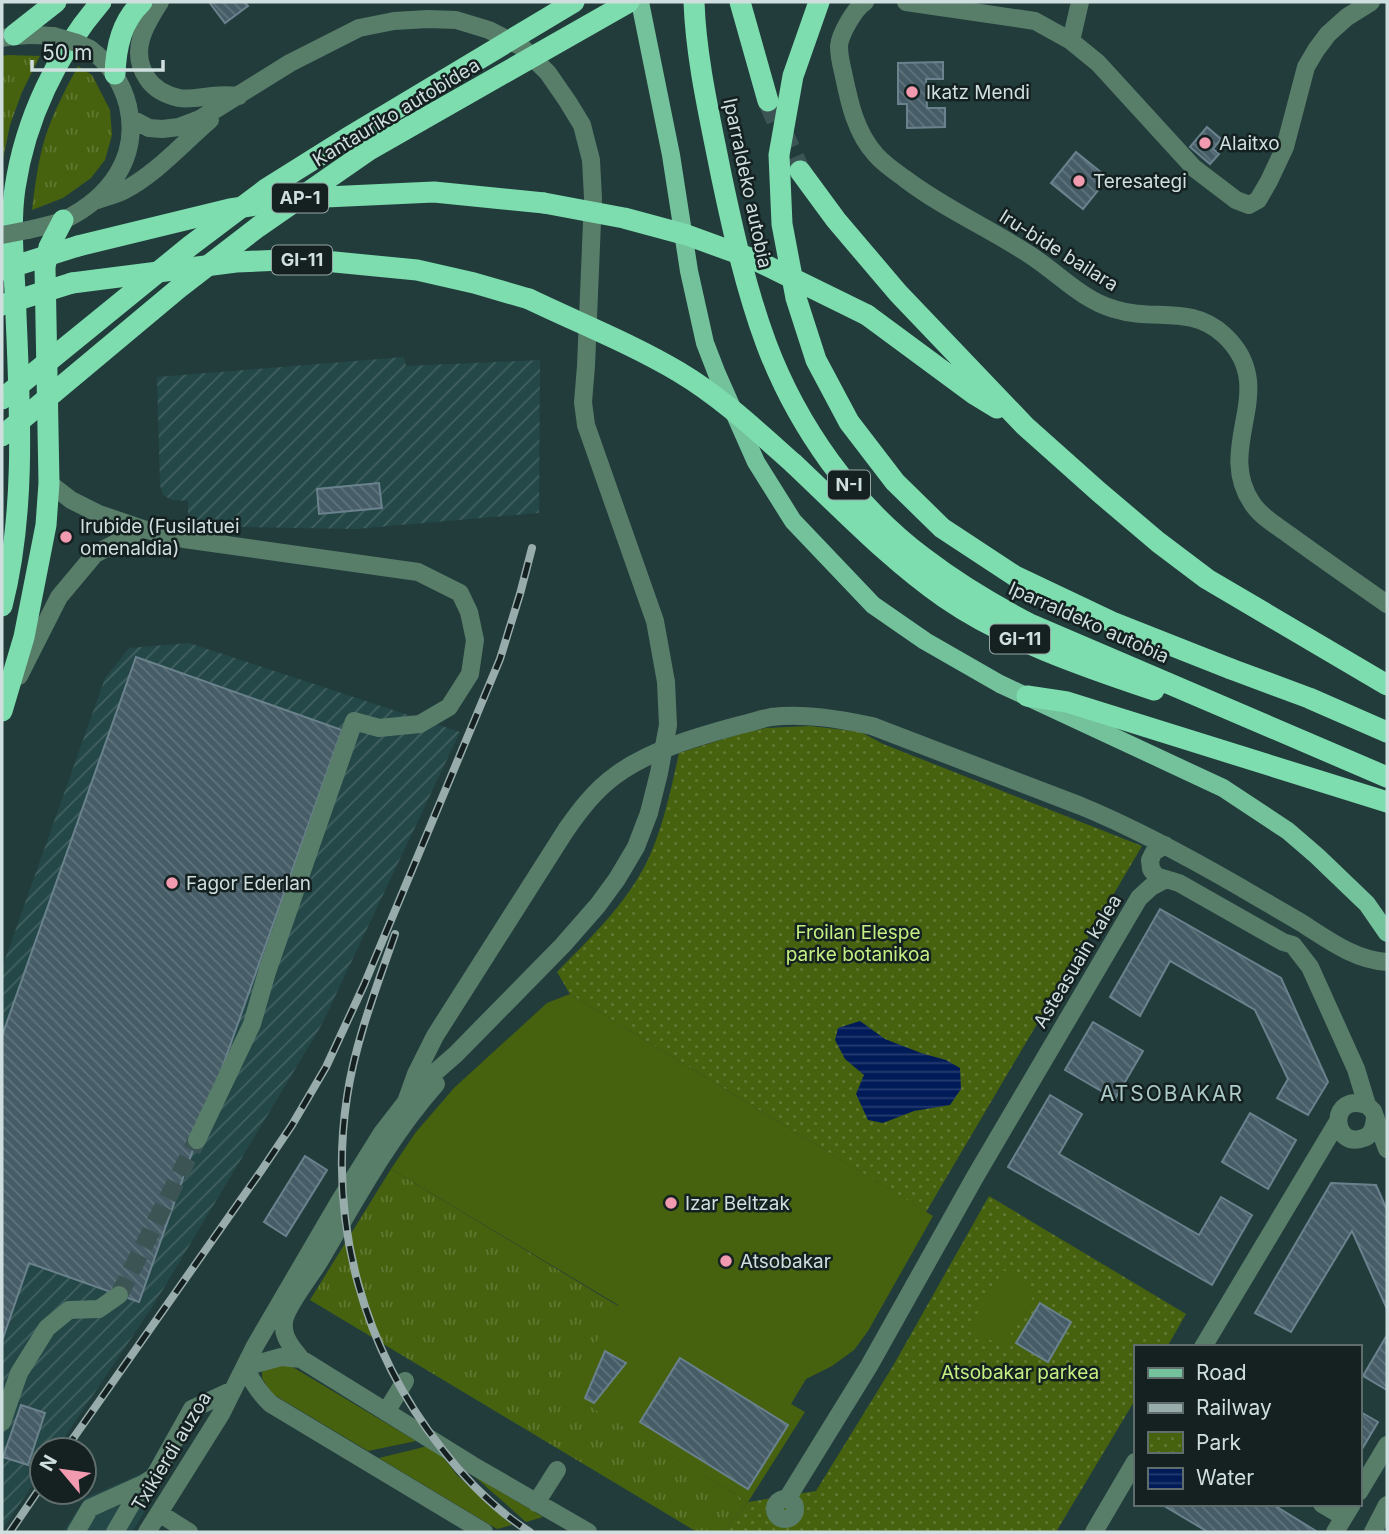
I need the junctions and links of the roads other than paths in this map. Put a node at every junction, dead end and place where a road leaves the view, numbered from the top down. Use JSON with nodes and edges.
{"nodes":[{"id":1,"x":56,"y":2,"type":"edge"},
{"id":2,"x":101,"y":2,"type":"edge"},
{"id":3,"x":142,"y":2,"type":"edge"},
{"id":4,"x":160,"y":2,"type":"edge"},
{"id":5,"x":574,"y":2,"type":"edge"},
{"id":6,"x":629,"y":2,"type":"edge"},
{"id":7,"x":640,"y":2,"type":"edge"},
{"id":8,"x":648,"y":2,"type":"edge"},
{"id":9,"x":694,"y":2,"type":"edge"},
{"id":10,"x":740,"y":2,"type":"edge"},
{"id":11,"x":819,"y":2,"type":"edge"},
{"id":12,"x":865,"y":2,"type":"edge"},
{"id":13,"x":906,"y":2,"type":"edge"},
{"id":14,"x":1080,"y":2,"type":"edge"},
{"id":15,"x":1371,"y":2,"type":"edge"},
{"id":16,"x":8,"y":36,"type":"edge"},
{"id":17,"x":1072,"y":41,"type":"junction"},
{"id":18,"x":115,"y":74,"type":"junction"},
{"id":19,"x":239,"y":96,"type":"junction"},
{"id":20,"x":768,"y":101,"type":"tunnel mouth"},
{"id":21,"x":130,"y":118,"type":"junction"},
{"id":22,"x":671,"y":155,"type":"junction"},
{"id":23,"x":800,"y":171,"type":"tunnel mouth"},
{"id":24,"x":94,"y":201,"type":"junction"},
{"id":25,"x":63,"y":220,"type":"junction"},
{"id":26,"x":2,"y":235,"type":"edge"},
{"id":27,"x":2,"y":270,"type":"edge"},
{"id":28,"x":2,"y":304,"type":"edge"},
{"id":29,"x":2,"y":399,"type":"edge"},
{"id":30,"x":1025,"y":426,"type":"junction"},
{"id":31,"x":2,"y":436,"type":"edge"},
{"id":32,"x":49,"y":483,"type":"junction"},
{"id":33,"x":143,"y":529,"type":"junction"},
{"id":34,"x":1387,"y":604,"type":"edge"},
{"id":35,"x":2,"y":606,"type":"edge"},
{"id":36,"x":1387,"y":685,"type":"edge"},
{"id":37,"x":1027,"y":696,"type":"junction"},
{"id":38,"x":2,"y":710,"type":"edge"},
{"id":39,"x":1387,"y":732,"type":"edge"},
{"id":40,"x":1292,"y":736,"type":"junction"},
{"id":41,"x":1387,"y":777,"type":"edge"},
{"id":42,"x":1387,"y":802,"type":"edge"},
{"id":43,"x":1165,"y":845,"type":"junction"},
{"id":44,"x":1166,"y":879,"type":"junction"},
{"id":45,"x":1301,"y":923,"type":"junction"},
{"id":46,"x":1387,"y":933,"type":"edge"},
{"id":47,"x":1293,"y":945,"type":"junction"},
{"id":48,"x":1387,"y":962,"type":"edge"},
{"id":49,"x":456,"y":1054,"type":"junction"},
{"id":50,"x":407,"y":1099,"type":"junction"},
{"id":51,"x":1364,"y":1109,"type":"junction"},
{"id":52,"x":1338,"y":1121,"type":"junction"},
{"id":53,"x":197,"y":1140,"type":"tunnel mouth"},
{"id":54,"x":1387,"y":1149,"type":"edge"},
{"id":55,"x":118,"y":1295,"type":"tunnel mouth"},
{"id":56,"x":1204,"y":1345,"type":"edge"},
{"id":57,"x":301,"y":1359,"type":"junction"},
{"id":58,"x":245,"y":1367,"type":"junction"},
{"id":59,"x":405,"y":1381,"type":"dead end"},
{"id":60,"x":231,"y":1391,"type":"junction"},
{"id":61,"x":386,"y":1412,"type":"junction"},
{"id":62,"x":2,"y":1422,"type":"edge"},
{"id":63,"x":1387,"y":1445,"type":"edge"},
{"id":64,"x":1134,"y":1464,"type":"edge"},
{"id":65,"x":557,"y":1470,"type":"dead end"},
{"id":66,"x":135,"y":1488,"type":"junction"},
{"id":67,"x":1361,"y":1489,"type":"edge"},
{"id":68,"x":787,"y":1499,"type":"dead end"},
{"id":69,"x":108,"y":1500,"type":"junction"},
{"id":70,"x":536,"y":1503,"type":"junction"},
{"id":71,"x":1387,"y":1505,"type":"edge"},
{"id":72,"x":1325,"y":1506,"type":"edge"},
{"id":73,"x":159,"y":1513,"type":"junction"},
{"id":74,"x":1344,"y":1518,"type":"edge"},
{"id":75,"x":76,"y":1532,"type":"edge"},
{"id":76,"x":89,"y":1532,"type":"edge"},
{"id":77,"x":104,"y":1532,"type":"edge"},
{"id":78,"x":115,"y":1532,"type":"edge"},
{"id":79,"x":147,"y":1532,"type":"edge"},
{"id":80,"x":189,"y":1532,"type":"edge"},
{"id":81,"x":484,"y":1532,"type":"edge"},
{"id":82,"x":588,"y":1532,"type":"edge"},
{"id":83,"x":1094,"y":1532,"type":"edge"},
{"id":84,"x":1373,"y":1532,"type":"edge"}],
"edges":[{"from":1,"to":16,"type":"highway"},
{"from":2,"to":35,"type":"highway"},
{"from":3,"to":18,"type":"highway"},
{"from":4,"to":19,"type":"street"},
{"from":5,"to":29,"type":"highway","name":"Kantauriko autobidea","number":"AP-1","bridge":true},
{"from":6,"to":31,"type":"highway","name":"Kantauriko autobidea","number":"AP-1","bridge":true},
{"from":7,"to":22,"type":"main road"},
{"from":8,"to":22,"type":"main road"},
{"from":9,"to":40,"type":"highway","name":"Iparraldeko autobia","number":"N-I"},
{"from":10,"to":20,"type":"highway"},
{"from":11,"to":39,"type":"highway","number":"N-I","bridge":true},
{"from":12,"to":34,"type":"street","name":"Iru-bide bailara"},
{"from":13,"to":17,"type":"street"},
{"from":14,"to":17,"type":"street"},
{"from":15,"to":17,"type":"street"},
{"from":16,"to":18,"type":"street","bridge":true},
{"from":18,"to":21,"type":"street"},
{"from":19,"to":21,"type":"street"},
{"from":19,"to":24,"type":"street"},
{"from":19,"to":49,"type":"street","bridge":true},
{"from":21,"to":24,"type":"street"},
{"from":22,"to":37,"type":"main road"},
{"from":23,"to":30,"type":"highway"},
{"from":24,"to":25,"type":"street"},
{"from":25,"to":26,"type":"street","bridge":true},
{"from":25,"to":32,"type":"highway"},
{"from":27,"to":30,"type":"highway","bridge":true},
{"from":28,"to":40,"type":"highway","number":"GI-11","bridge":true},
{"from":30,"to":36,"type":"highway"},
{"from":32,"to":33,"type":"street"},
{"from":32,"to":38,"type":"highway"},
{"from":33,"to":38,"type":"street"},
{"from":33,"to":53,"type":"street"},
{"from":37,"to":42,"type":"highway"},
{"from":37,"to":46,"type":"main road"},
{"from":40,"to":41,"type":"highway","name":"Iparraldeko autobia","number":"N-I"},
{"from":43,"to":44,"type":"street"},
{"from":43,"to":45,"type":"street"},
{"from":43,"to":50,"type":"street"},
{"from":44,"to":47,"type":"street"},
{"from":44,"to":68,"type":"street","name":"Asteasuain kalea"},
{"from":45,"to":47,"type":"street"},
{"from":45,"to":48,"type":"street"},
{"from":47,"to":51,"type":"street"},
{"from":49,"to":50,"type":"street"},
{"from":49,"to":57,"type":"street"},
{"from":50,"to":58,"type":"street","name":"Txikierdi auzoa"},
{"from":51,"to":52,"type":"street"},
{"from":51,"to":52,"type":"street"},
{"from":51,"to":54,"type":"street"},
{"from":52,"to":56,"type":"street"},
{"from":55,"to":62,"type":"street"},
{"from":57,"to":58,"type":"street"},
{"from":57,"to":61,"type":"street"},
{"from":58,"to":60,"type":"street","name":"Txikierdi auzoa"},
{"from":58,"to":81,"type":"street"},
{"from":59,"to":61,"type":"street"},
{"from":60,"to":66,"type":"street"},
{"from":60,"to":73,"type":"street","name":"Txikierdi auzoa"},
{"from":61,"to":70,"type":"street"},
{"from":63,"to":67,"type":"street"},
{"from":64,"to":83,"type":"street"},
{"from":65,"to":70,"type":"street"},
{"from":66,"to":69,"type":"street"},
{"from":66,"to":77,"type":"street"},
{"from":66,"to":78,"type":"street"},
{"from":69,"to":75,"type":"street"},
{"from":69,"to":76,"type":"street"},
{"from":70,"to":82,"type":"street"},
{"from":71,"to":84,"type":"street"},
{"from":72,"to":74,"type":"street"},
{"from":73,"to":79,"type":"street","name":"Txikierdi auzoa"},
{"from":73,"to":80,"type":"street"}]}
